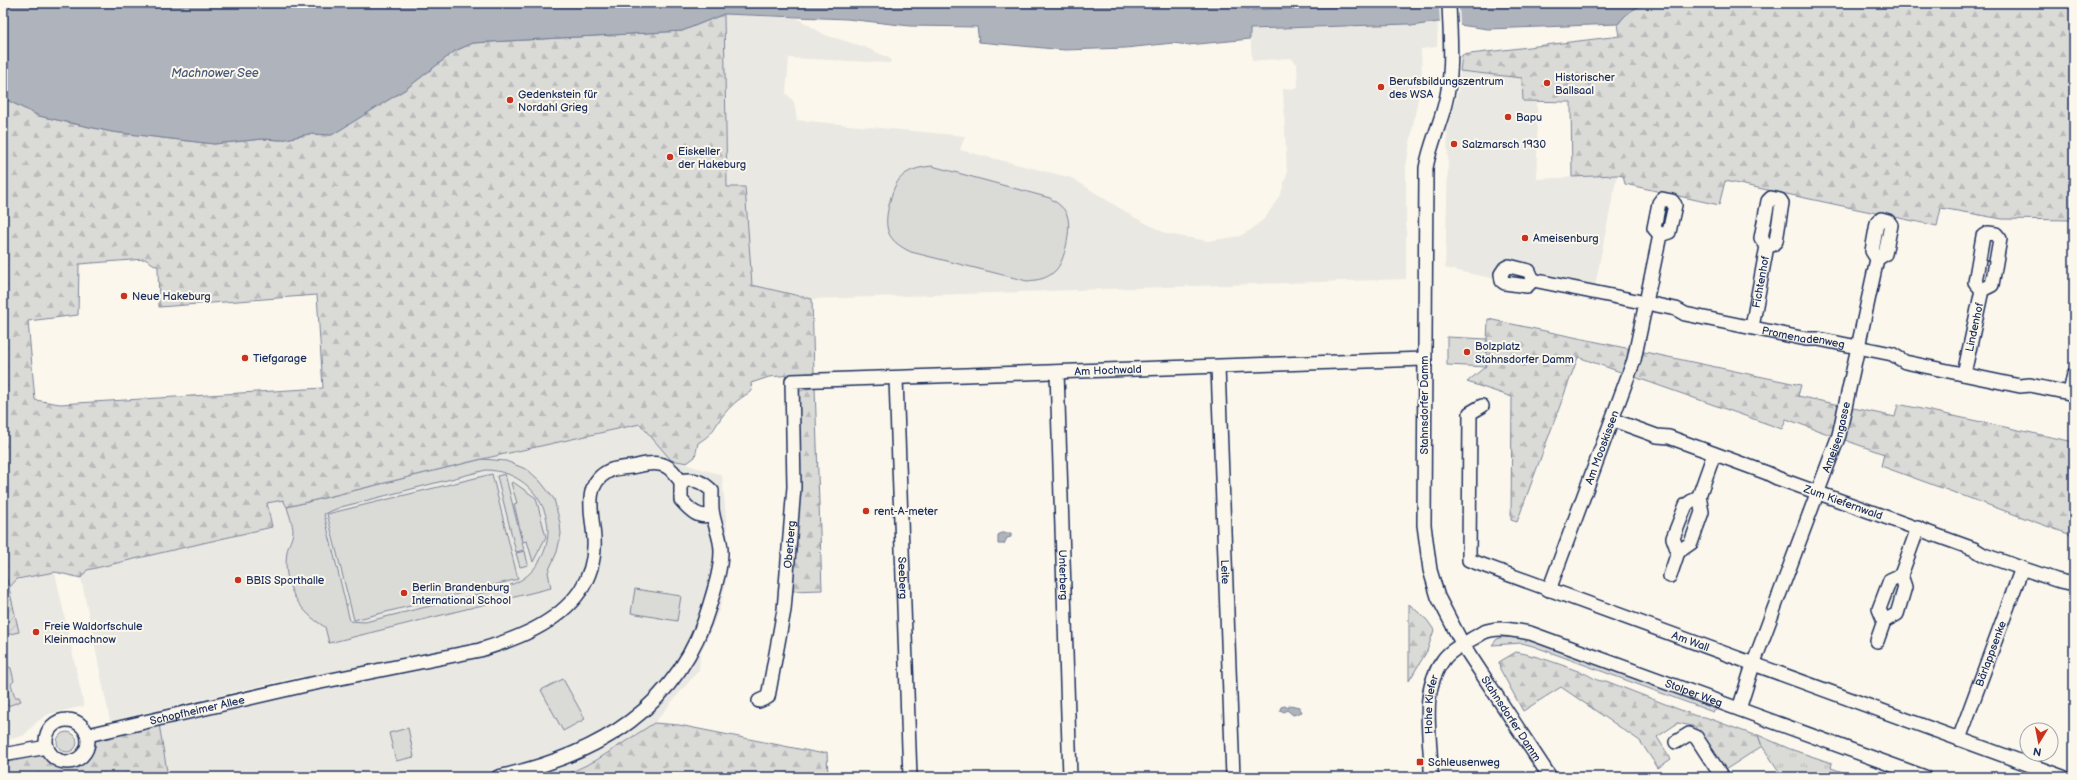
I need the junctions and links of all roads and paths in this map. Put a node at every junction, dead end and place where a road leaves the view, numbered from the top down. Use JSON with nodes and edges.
{"nodes":[{"id":1,"x":1449,"y":3,"type":"edge"},
{"id":2,"x":1660,"y":235,"type":"dead end"},
{"id":3,"x":1764,"y":242,"type":"dead end"},
{"id":4,"x":1875,"y":255,"type":"dead end"},
{"id":5,"x":1533,"y":280,"type":"dead end"},
{"id":6,"x":1978,"y":286,"type":"dead end"},
{"id":7,"x":1646,"y":303,"type":"junction"},
{"id":8,"x":1752,"y":328,"type":"junction"},
{"id":9,"x":1859,"y":347,"type":"junction"},
{"id":10,"x":1424,"y":359,"type":"junction"},
{"id":11,"x":1218,"y":366,"type":"junction"},
{"id":12,"x":1057,"y":372,"type":"junction"},
{"id":13,"x":1964,"y":374,"type":"junction"},
{"id":14,"x":2074,"y":374,"type":"edge"},
{"id":15,"x":896,"y":378,"type":"junction"},
{"id":16,"x":792,"y":381,"type":"joint"},
{"id":17,"x":2072,"y":393,"type":"edge"},
{"id":18,"x":1482,"y":406,"type":"dead end"},
{"id":19,"x":1613,"y":420,"type":"junction"},
{"id":20,"x":1714,"y":454,"type":"junction"},
{"id":21,"x":681,"y":481,"type":"junction"},
{"id":22,"x":1816,"y":492,"type":"junction"},
{"id":23,"x":1699,"y":496,"type":"junction"},
{"id":24,"x":712,"y":514,"type":"junction"},
{"id":25,"x":1918,"y":528,"type":"junction"},
{"id":26,"x":1678,"y":552,"type":"junction"},
{"id":27,"x":2022,"y":568,"type":"junction"},
{"id":28,"x":1901,"y":575,"type":"junction"},
{"id":29,"x":1670,"y":576,"type":"dead end"},
{"id":30,"x":2074,"y":584,"type":"edge"},
{"id":31,"x":1549,"y":590,"type":"junction"},
{"id":32,"x":1884,"y":621,"type":"junction"},
{"id":33,"x":1877,"y":641,"type":"dead end"},
{"id":34,"x":1463,"y":645,"type":"junction"},
{"id":35,"x":1753,"y":665,"type":"junction"},
{"id":36,"x":759,"y":701,"type":"dead end"},
{"id":37,"x":1739,"y":709,"type":"junction"},
{"id":38,"x":88,"y":735,"type":"junction"},
{"id":39,"x":1959,"y":739,"type":"junction"},
{"id":40,"x":1676,"y":742,"type":"dead end"},
{"id":41,"x":46,"y":746,"type":"junction"},
{"id":42,"x":3,"y":755,"type":"edge"},
{"id":43,"x":498,"y":777,"type":"edge"},
{"id":44,"x":910,"y":777,"type":"edge"},
{"id":45,"x":1070,"y":777,"type":"edge"},
{"id":46,"x":1233,"y":777,"type":"edge"},
{"id":47,"x":1431,"y":777,"type":"edge"},
{"id":48,"x":1550,"y":777,"type":"edge"},
{"id":49,"x":1722,"y":777,"type":"edge"},
{"id":50,"x":1925,"y":777,"type":"edge"},
{"id":51,"x":2062,"y":777,"type":"edge"}],
"edges":[{"from":1,"to":10,"type":"street","name":"Stahnsdorfer Damm"},
{"from":2,"to":7,"type":"street","name":"Am Mooskissen"},
{"from":3,"to":8,"type":"street","name":"Fichtenhof"},
{"from":4,"to":9,"type":"street","name":"Ameisengasse"},
{"from":5,"to":7,"type":"street","name":"Promenadenweg"},
{"from":6,"to":13,"type":"street","name":"Lindenhof"},
{"from":7,"to":8,"type":"street","name":"Promenadenweg"},
{"from":7,"to":19,"type":"street","name":"Am Mooskissen"},
{"from":8,"to":9,"type":"street","name":"Promenadenweg"},
{"from":9,"to":13,"type":"street","name":"Promenadenweg"},
{"from":9,"to":22,"type":"street","name":"Ameisengasse"},
{"from":10,"to":11,"type":"street","name":"Am Hochwald"},
{"from":10,"to":34,"type":"street","name":"Stahnsdorfer Damm"},
{"from":11,"to":12,"type":"street","name":"Am Hochwald"},
{"from":11,"to":46,"type":"street","name":"Leite"},
{"from":12,"to":15,"type":"street","name":"Am Hochwald"},
{"from":12,"to":45,"type":"street","name":"Unterberg"},
{"from":13,"to":17,"type":"street","name":"Promenadenweg"},
{"from":14,"to":17,"type":"street"},
{"from":15,"to":16,"type":"street","name":"Am Hochwald"},
{"from":15,"to":44,"type":"street","name":"Seeberg"},
{"from":16,"to":36,"type":"street","name":"Oberberg"},
{"from":18,"to":31,"type":"street","name":"Am Wall"},
{"from":19,"to":20,"type":"street","name":"Zum Kiefernwald"},
{"from":19,"to":31,"type":"street","name":"Am Mooskissen"},
{"from":20,"to":22,"type":"street","name":"Zum Kiefernwald"},
{"from":20,"to":23,"type":"street"},
{"from":21,"to":24,"type":"street"},
{"from":21,"to":24,"type":"street"},
{"from":21,"to":38,"type":"street","name":"Schopfheimer Allee"},
{"from":22,"to":25,"type":"street","name":"Zum Kiefernwald"},
{"from":22,"to":35,"type":"street","name":"Ameisengasse"},
{"from":23,"to":26,"type":"street"},
{"from":23,"to":26,"type":"street"},
{"from":24,"to":43,"type":"street"},
{"from":25,"to":27,"type":"street","name":"Zum Kiefernwald"},
{"from":25,"to":28,"type":"street"},
{"from":26,"to":29,"type":"street"},
{"from":27,"to":30,"type":"street","name":"Zum Kiefernwald"},
{"from":27,"to":39,"type":"street","name":"Bärlappsenke"},
{"from":28,"to":32,"type":"street"},
{"from":28,"to":32,"type":"street"},
{"from":31,"to":35,"type":"street","name":"Am Wall"},
{"from":32,"to":33,"type":"street"},
{"from":34,"to":37,"type":"street","name":"Stolper Weg"},
{"from":34,"to":47,"type":"street","name":"Hohe Kiefer"},
{"from":34,"to":48,"type":"street","name":"Stahnsdorfer Damm"},
{"from":35,"to":37,"type":"street","name":"Ameisengasse"},
{"from":35,"to":39,"type":"street","name":"Am Wall"},
{"from":37,"to":50,"type":"street","name":"Stolper Weg"},
{"from":38,"to":41,"type":"street"},
{"from":38,"to":41,"type":"street"},
{"from":39,"to":51,"type":"street","name":"Am Wall"},
{"from":40,"to":49,"type":"street"},
{"from":41,"to":42,"type":"street"}]}
